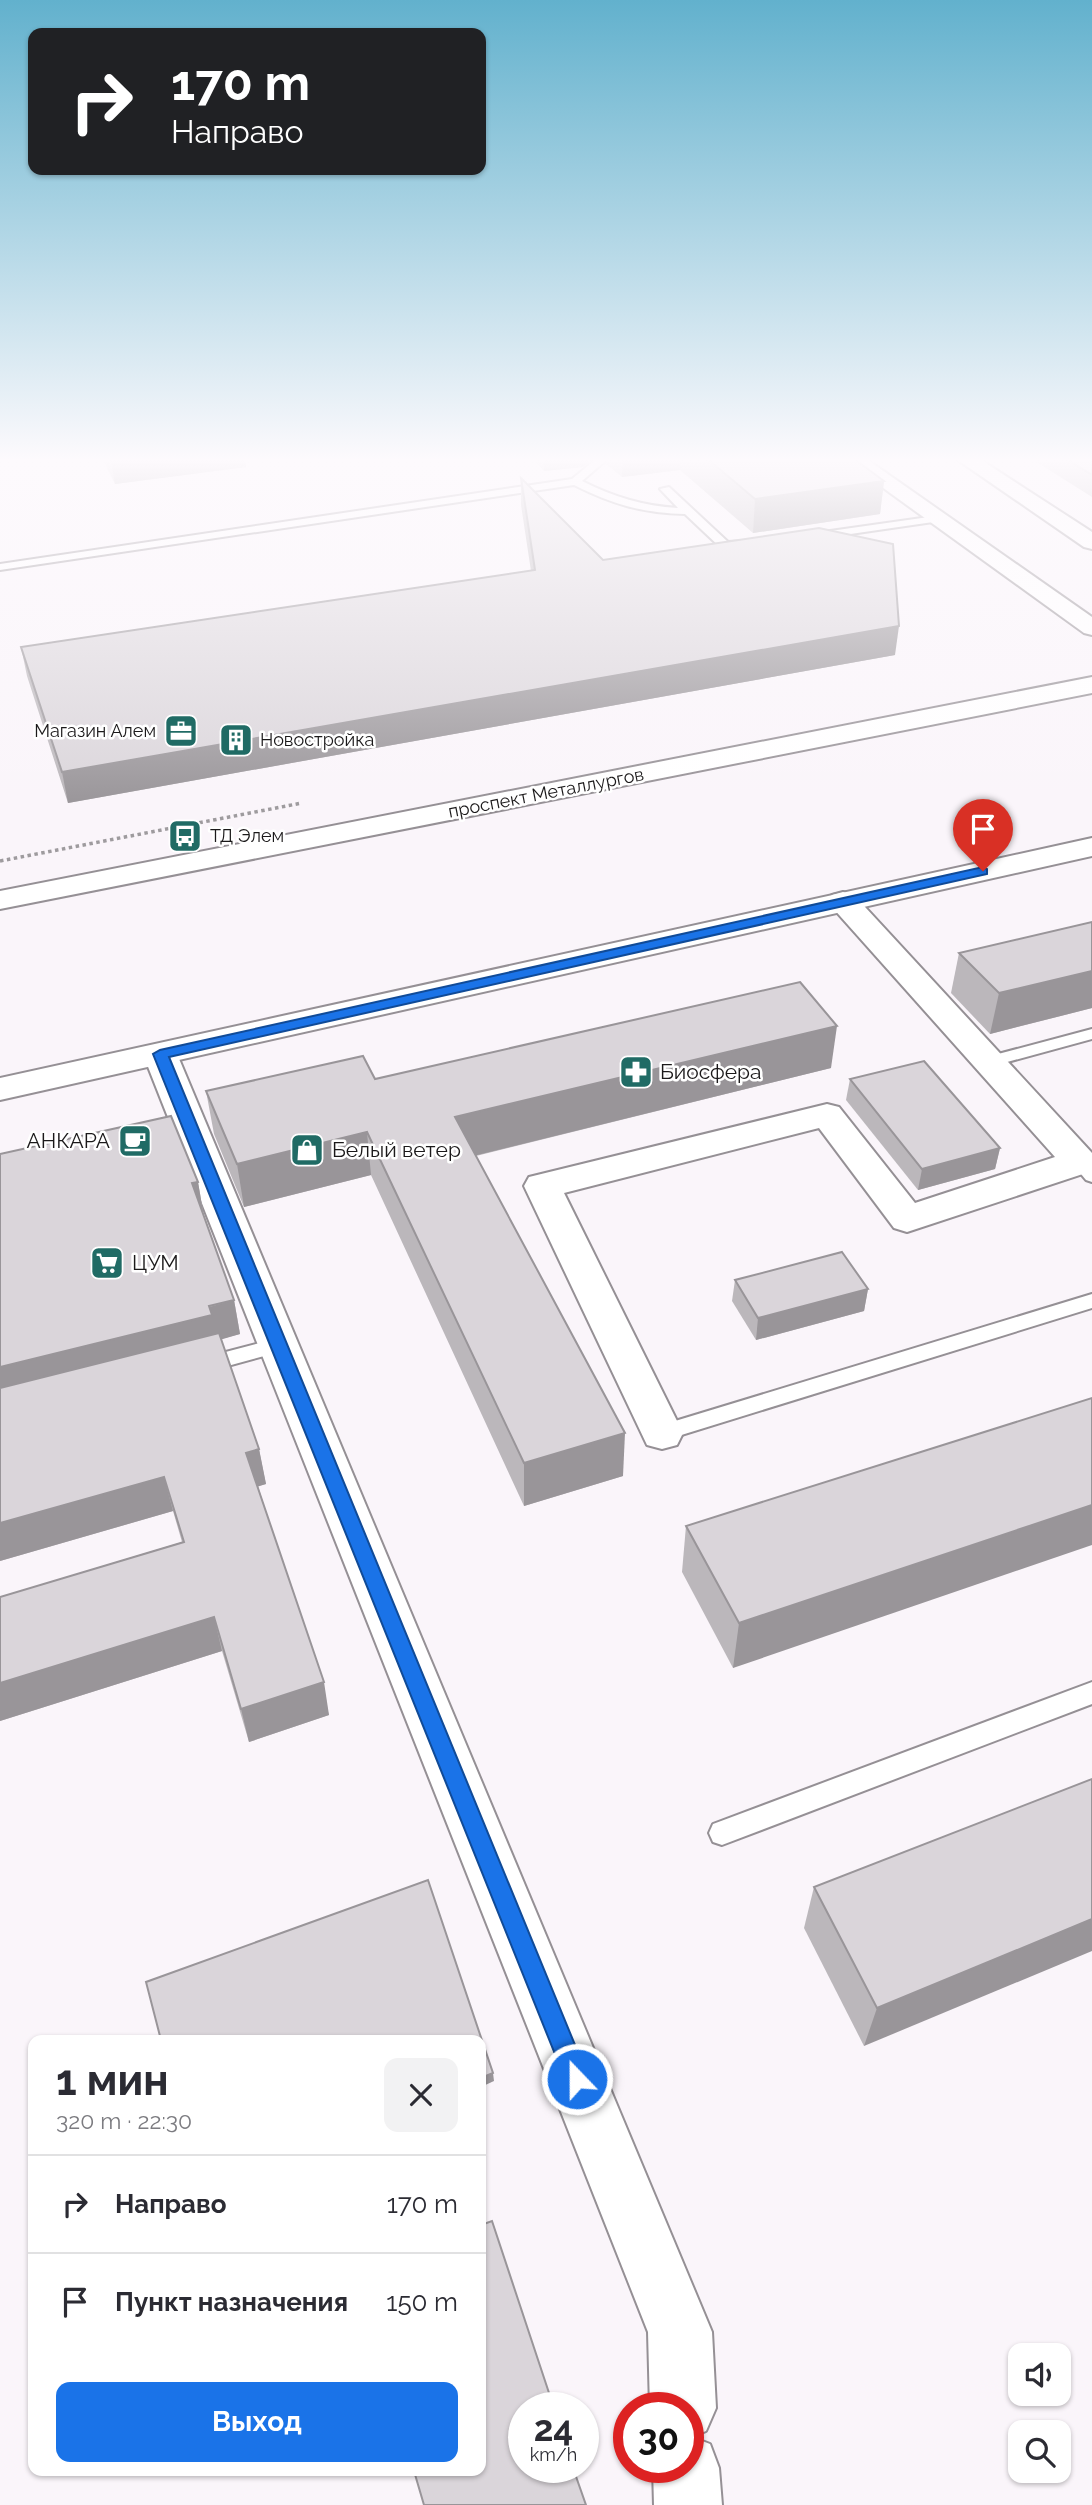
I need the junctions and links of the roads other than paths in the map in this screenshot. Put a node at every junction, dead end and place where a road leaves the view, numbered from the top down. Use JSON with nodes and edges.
{"nodes":[{"id":1,"x":1013,"y":573,"type":"edge"},
{"id":2,"x":1092,"y":628,"type":"edge"},
{"id":3,"x":1092,"y":685,"type":"edge"},
{"id":4,"x":1092,"y":847,"type":"edge"},
{"id":5,"x":0,"y":900,"type":"edge"},
{"id":6,"x":843,"y":901,"type":"junction"},
{"id":7,"x":1092,"y":1034,"type":"edge"},
{"id":8,"x":160,"y":1054,"type":"junction"},
{"id":9,"x":989,"y":1062,"type":"junction"},
{"id":10,"x":0,"y":1090,"type":"edge"},
{"id":11,"x":1086,"y":1169,"type":"edge"},
{"id":12,"x":1092,"y":1301,"type":"edge"},
{"id":13,"x":279,"y":1345,"type":"junction"},
{"id":14,"x":186,"y":1369,"type":"edge"},
{"id":15,"x":662,"y":1433,"type":"joint"},
{"id":16,"x":1092,"y":1693,"type":"edge"},
{"id":17,"x":722,"y":1833,"type":"dead end"},
{"id":18,"x":682,"y":2392,"type":"edge"},
{"id":19,"x":687,"y":2483,"type":"edge"},
{"id":20,"x":688,"y":2505,"type":"edge"}],
"edges":[{"from":1,"to":2,"type":"street"},
{"from":3,"to":5,"type":"street","name":"проспект Металлургов"},
{"from":4,"to":6,"type":"street"},
{"from":6,"to":8,"type":"street"},
{"from":6,"to":9,"type":"street"},
{"from":7,"to":9,"type":"lane"},
{"from":8,"to":10,"type":"street"},
{"from":8,"to":13,"type":"street"},
{"from":9,"to":11,"type":"street"},
{"from":11,"to":15,"type":"street"},
{"from":12,"to":15,"type":"lane"},
{"from":13,"to":14,"type":"lane"},
{"from":13,"to":18,"type":"street"},
{"from":16,"to":17,"type":"lane"},
{"from":19,"to":20,"type":"street"}]}
